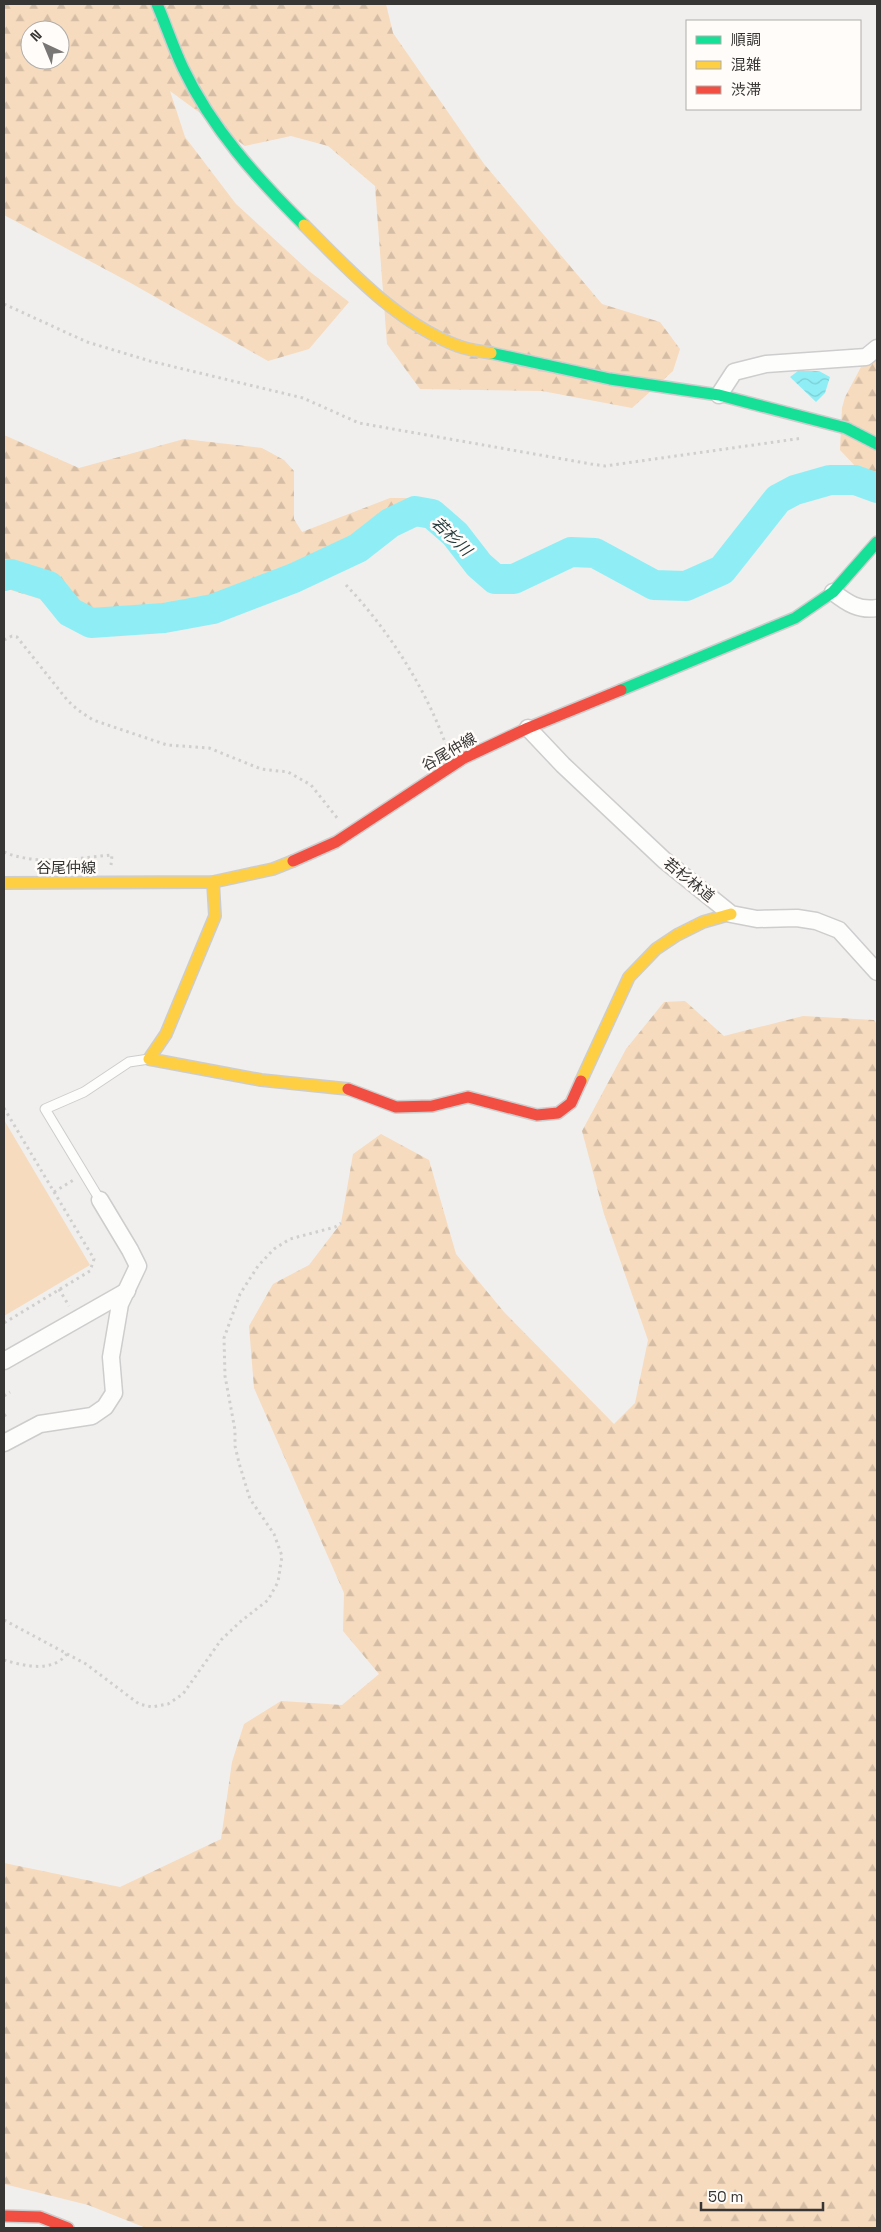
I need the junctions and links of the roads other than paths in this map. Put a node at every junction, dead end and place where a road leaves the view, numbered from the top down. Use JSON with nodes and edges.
{"nodes":[{"id":1,"x":157,"y":4,"type":"edge"},
{"id":2,"x":877,"y":348,"type":"edge"},
{"id":3,"x":719,"y":395,"type":"junction"},
{"id":4,"x":877,"y":444,"type":"edge"},
{"id":5,"x":877,"y":542,"type":"edge"},
{"id":6,"x":833,"y":592,"type":"junction"},
{"id":7,"x":877,"y":608,"type":"edge"},
{"id":8,"x":528,"y":728,"type":"junction"},
{"id":9,"x":213,"y":882,"type":"junction"},
{"id":10,"x":4,"y":883,"type":"edge"},
{"id":11,"x":731,"y":914,"type":"junction"},
{"id":12,"x":877,"y":972,"type":"edge"},
{"id":13,"x":150,"y":1059,"type":"junction"},
{"id":14,"x":100,"y":1200,"type":"joint"},
{"id":15,"x":127,"y":1291,"type":"junction"},
{"id":16,"x":4,"y":1361,"type":"edge"},
{"id":17,"x":4,"y":1443,"type":"edge"},
{"id":18,"x":4,"y":2216,"type":"edge"},
{"id":19,"x":68,"y":2228,"type":"edge"}],
"edges":[{"from":1,"to":3,"type":"street"},
{"from":2,"to":3,"type":"street"},
{"from":3,"to":4,"type":"street"},
{"from":5,"to":6,"type":"street","name":"谷尾仲線"},
{"from":6,"to":7,"type":"street"},
{"from":6,"to":8,"type":"street","name":"谷尾仲線"},
{"from":8,"to":9,"type":"street","name":"谷尾仲線"},
{"from":8,"to":11,"type":"street","name":"若杉林道"},
{"from":9,"to":10,"type":"street","name":"谷尾仲線"},
{"from":9,"to":13,"type":"street"},
{"from":11,"to":12,"type":"street","name":"若杉林道"},
{"from":11,"to":13,"type":"street"},
{"from":13,"to":14,"type":"lane"},
{"from":14,"to":15,"type":"street"},
{"from":15,"to":16,"type":"street"},
{"from":15,"to":17,"type":"street"},
{"from":18,"to":19,"type":"street"}]}
